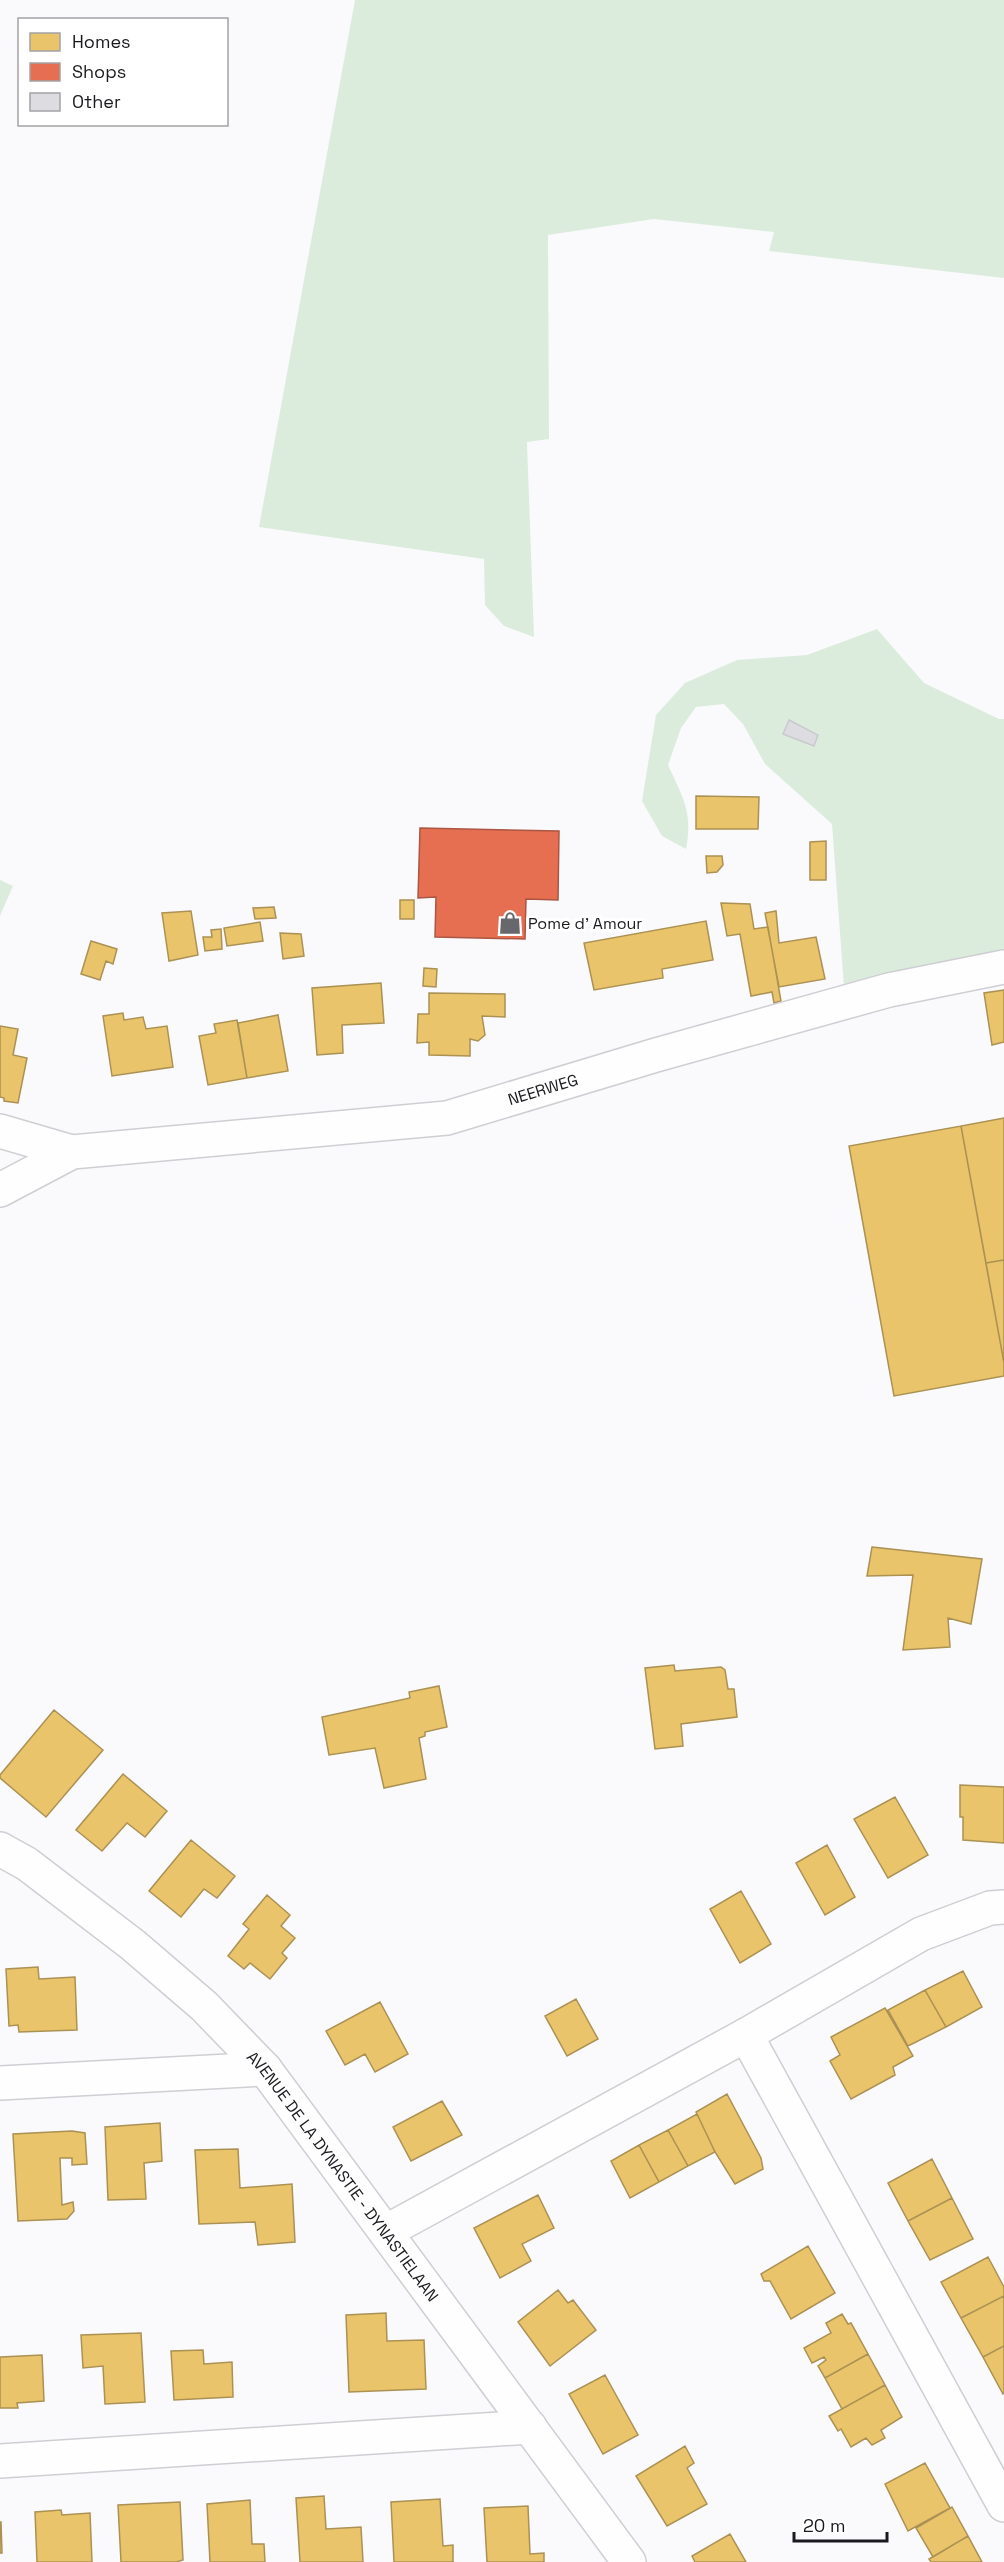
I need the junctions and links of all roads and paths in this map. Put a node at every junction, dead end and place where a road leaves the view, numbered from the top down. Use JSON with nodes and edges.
{"nodes":[{"id":1,"x":1004,"y":967,"type":"edge"},
{"id":2,"x":0,"y":1131,"type":"edge"},
{"id":3,"x":72,"y":1152,"type":"junction"},
{"id":4,"x":0,"y":1190,"type":"edge"},
{"id":5,"x":0,"y":1849,"type":"edge"},
{"id":6,"x":1004,"y":1907,"type":"edge"},
{"id":7,"x":746,"y":2035,"type":"junction"},
{"id":8,"x":265,"y":2069,"type":"junction"},
{"id":9,"x":0,"y":2083,"type":"edge"},
{"id":10,"x":387,"y":2231,"type":"junction"},
{"id":11,"x":530,"y":2427,"type":"junction"},
{"id":12,"x":0,"y":2461,"type":"edge"},
{"id":13,"x":1004,"y":2505,"type":"edge"},
{"id":14,"x":629,"y":2562,"type":"edge"}],
"edges":[{"from":1,"to":3,"type":"street","name":"NEERWEG"},
{"from":2,"to":3,"type":"street","name":"NEERWEG"},
{"from":3,"to":4,"type":"street","name":"NEERWEG"},
{"from":5,"to":8,"type":"street","name":"AVENUE DE LA DYNASTIE - DYNASTIELAAN"},
{"from":6,"to":7,"type":"street"},
{"from":7,"to":10,"type":"street"},
{"from":7,"to":13,"type":"street"},
{"from":8,"to":9,"type":"street"},
{"from":8,"to":10,"type":"street","name":"AVENUE DE LA DYNASTIE - DYNASTIELAAN"},
{"from":10,"to":11,"type":"street","name":"AVENUE DE LA DYNASTIE - DYNASTIELAAN"},
{"from":11,"to":12,"type":"street"},
{"from":11,"to":14,"type":"street","name":"AVENUE DE LA DYNASTIE - DYNASTIELAAN"}]}
